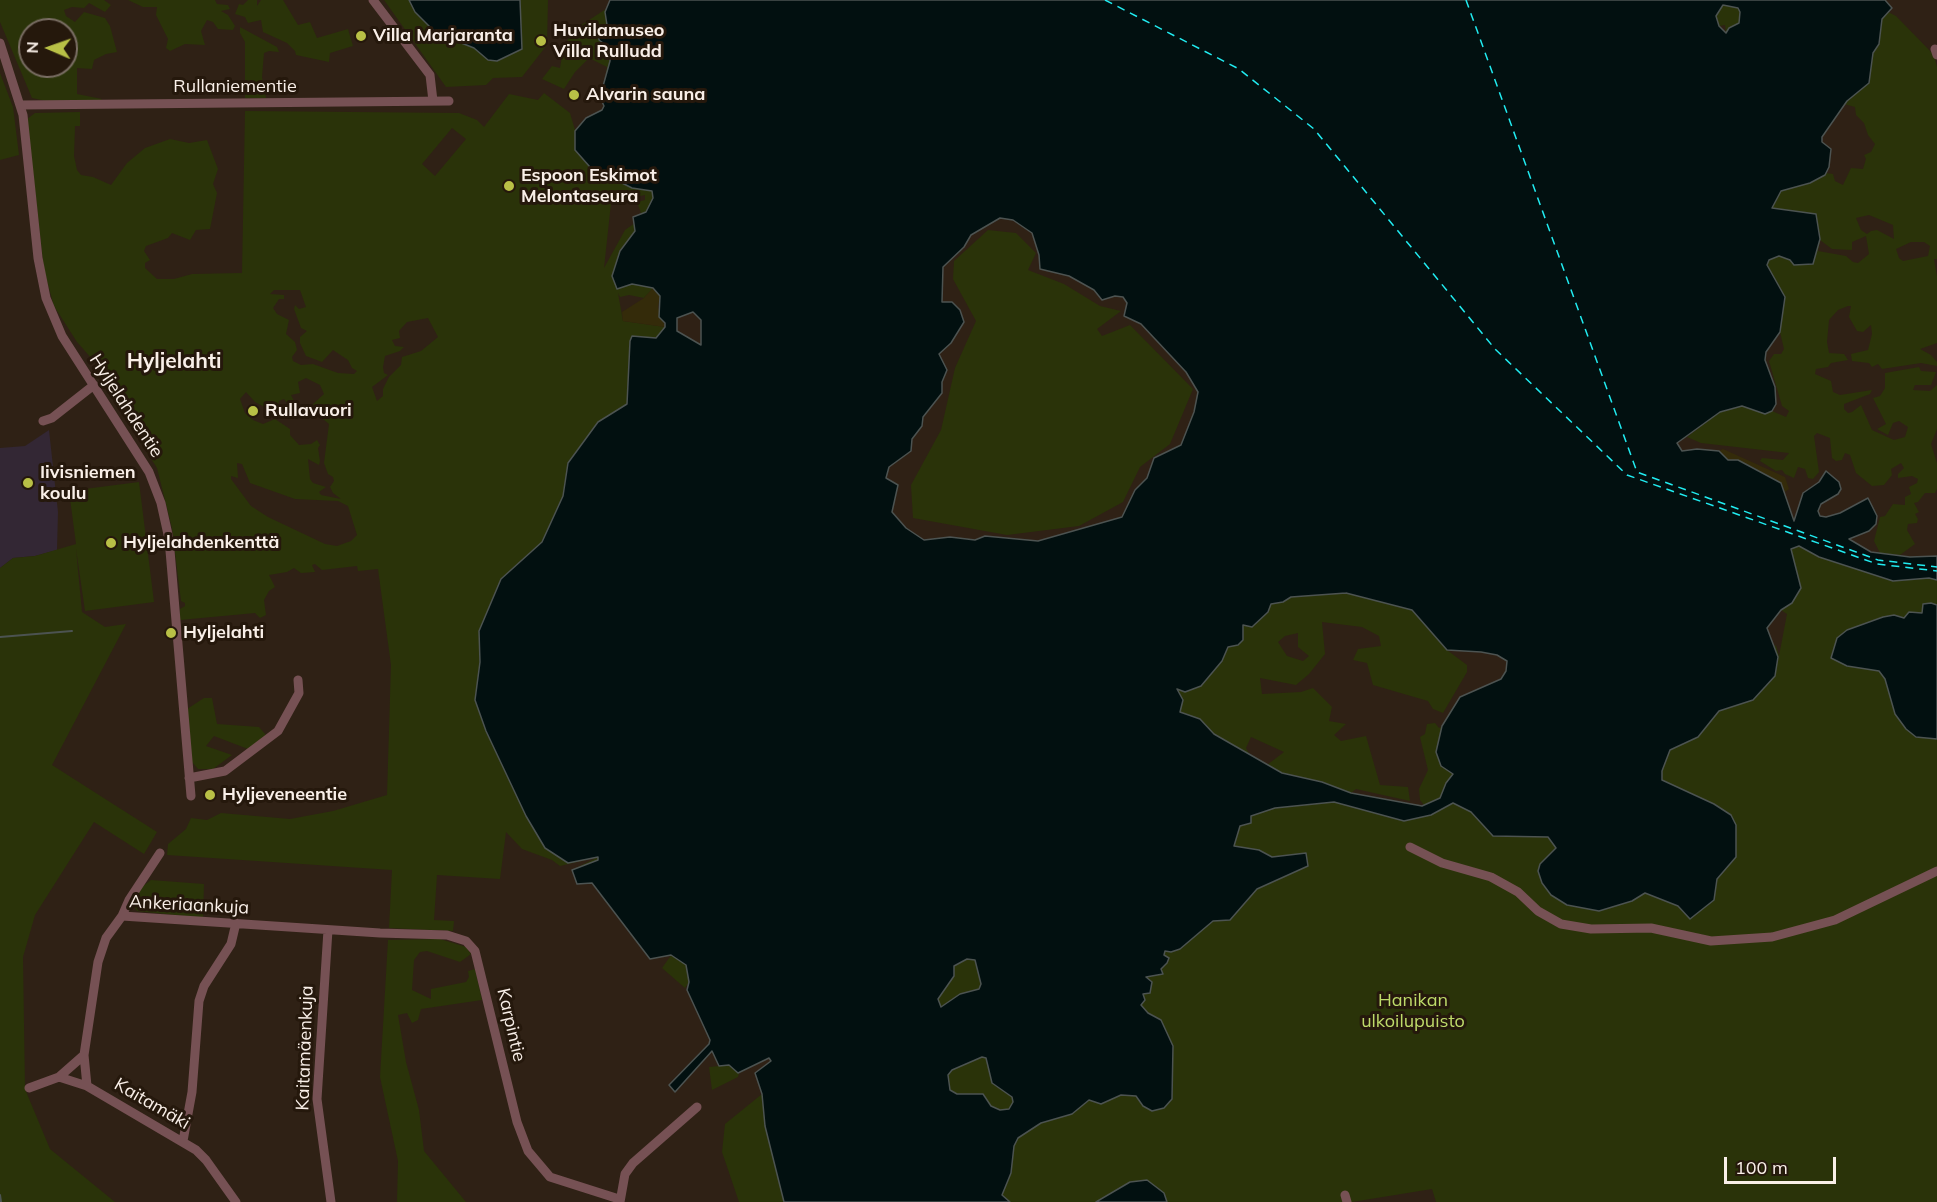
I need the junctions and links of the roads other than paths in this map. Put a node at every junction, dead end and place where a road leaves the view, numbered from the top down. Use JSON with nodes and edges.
{"nodes":[{"id":1,"x":373,"y":0,"type":"edge"},
{"id":2,"x":0,"y":43,"type":"edge"},
{"id":3,"x":433,"y":101,"type":"junction"},
{"id":4,"x":449,"y":101,"type":"dead end"},
{"id":5,"x":20,"y":105,"type":"junction"},
{"id":6,"x":94,"y":385,"type":"junction"},
{"id":7,"x":43,"y":421,"type":"dead end"},
{"id":8,"x":298,"y":680,"type":"dead end"},
{"id":9,"x":189,"y":778,"type":"junction"},
{"id":10,"x":191,"y":796,"type":"dead end"},
{"id":11,"x":1410,"y":848,"type":"dead end"},
{"id":12,"x":160,"y":853,"type":"dead end"},
{"id":13,"x":1937,"y":871,"type":"edge"},
{"id":14,"x":122,"y":916,"type":"junction"},
{"id":15,"x":236,"y":923,"type":"junction"},
{"id":16,"x":328,"y":930,"type":"junction"},
{"id":17,"x":84,"y":1055,"type":"junction"},
{"id":18,"x":60,"y":1077,"type":"junction"},
{"id":19,"x":87,"y":1086,"type":"junction"},
{"id":20,"x":29,"y":1088,"type":"dead end"},
{"id":21,"x":698,"y":1107,"type":"dead end"},
{"id":22,"x":183,"y":1141,"type":"junction"},
{"id":23,"x":620,"y":1200,"type":"edge"},
{"id":24,"x":236,"y":1202,"type":"edge"},
{"id":25,"x":331,"y":1202,"type":"edge"}],
"edges":[{"from":1,"to":3,"type":"street"},
{"from":2,"to":5,"type":"street","name":"Hyljelahdentie"},
{"from":3,"to":4,"type":"street","name":"Rullaniementie"},
{"from":3,"to":5,"type":"street","name":"Rullaniementie"},
{"from":5,"to":6,"type":"street","name":"Hyljelahdentie"},
{"from":6,"to":7,"type":"street"},
{"from":6,"to":9,"type":"street","name":"Hyljelahdentie"},
{"from":8,"to":9,"type":"street"},
{"from":9,"to":10,"type":"street","name":"Hyljelahdentie"},
{"from":11,"to":13,"type":"street"},
{"from":12,"to":14,"type":"street"},
{"from":14,"to":15,"type":"street","name":"Ankeriaankuja"},
{"from":14,"to":17,"type":"street","name":"Ankeriaankuja"},
{"from":15,"to":16,"type":"street","name":"Ankeriaankuja"},
{"from":15,"to":22,"type":"street"},
{"from":16,"to":23,"type":"street","name":"Karpintie"},
{"from":16,"to":25,"type":"street","name":"Kaitamäenkuja"},
{"from":17,"to":18,"type":"street"},
{"from":17,"to":19,"type":"street","name":"Ankeriaankuja"},
{"from":18,"to":19,"type":"street","name":"Kaitamäki"},
{"from":18,"to":20,"type":"street"},
{"from":19,"to":22,"type":"street","name":"Kaitamäki"},
{"from":21,"to":23,"type":"street"},
{"from":22,"to":24,"type":"street","name":"Kaitamäki"}]}
